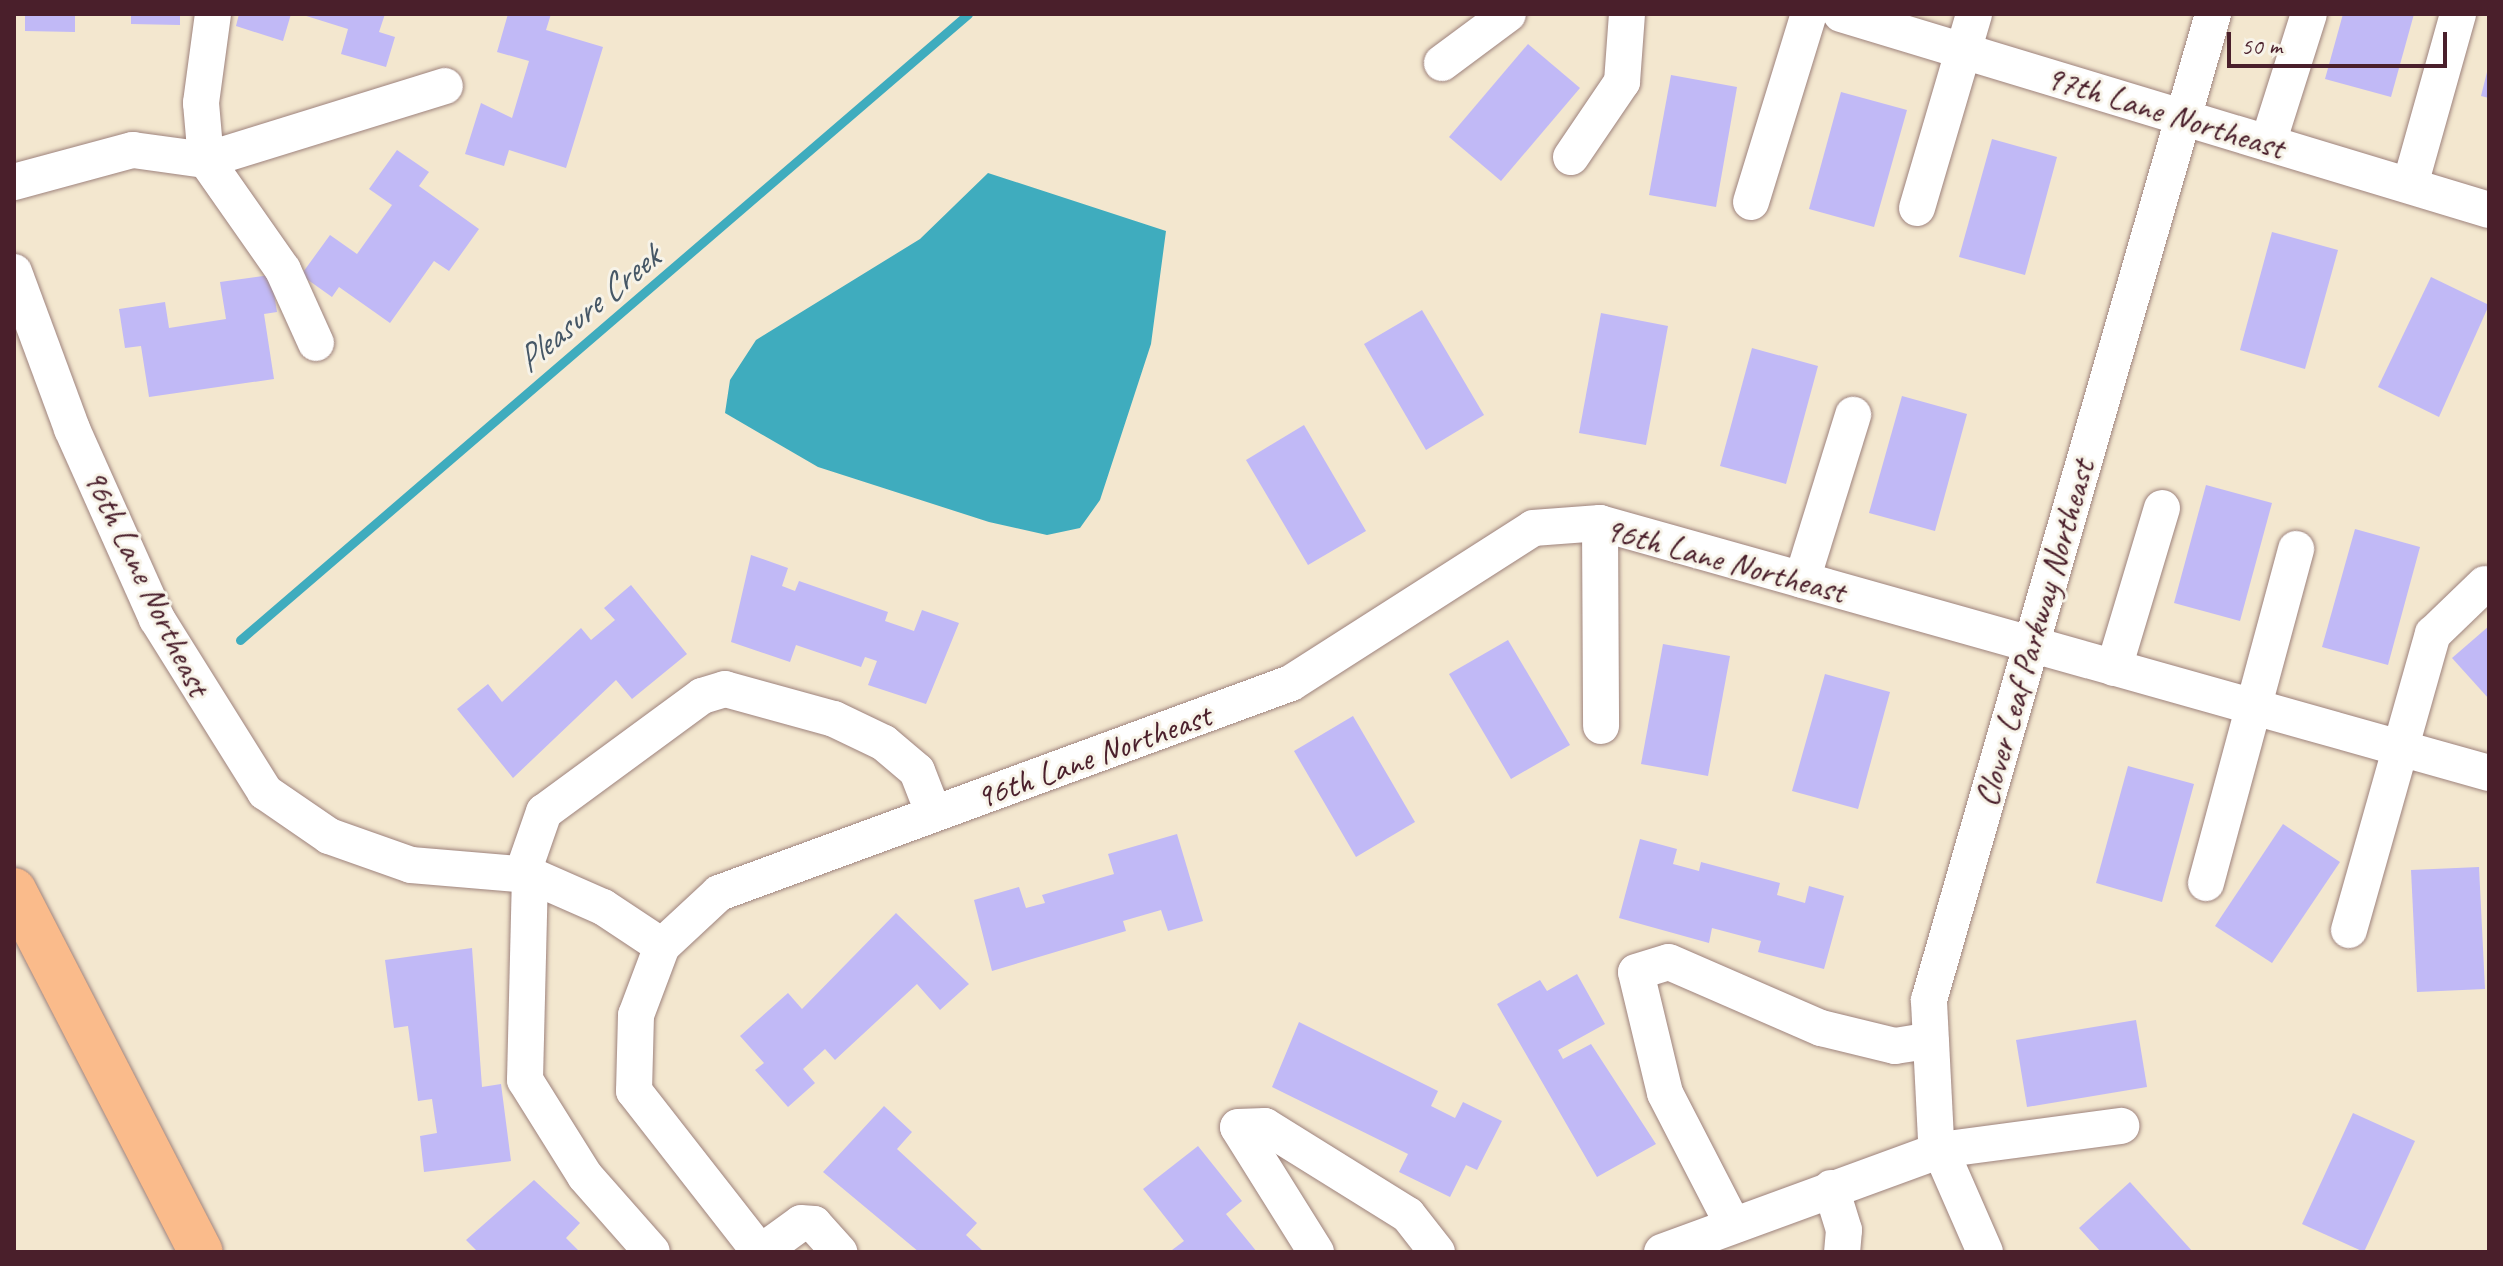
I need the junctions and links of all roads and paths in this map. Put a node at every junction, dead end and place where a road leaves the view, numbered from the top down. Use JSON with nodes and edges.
{"nodes":[{"id":1,"x":213,"y":14,"type":"edge"},
{"id":2,"x":1508,"y":14,"type":"edge"},
{"id":3,"x":1627,"y":14,"type":"edge"},
{"id":4,"x":1809,"y":14,"type":"edge"},
{"id":5,"x":1841,"y":14,"type":"edge"},
{"id":6,"x":1974,"y":14,"type":"edge"},
{"id":7,"x":2213,"y":14,"type":"edge"},
{"id":8,"x":2309,"y":14,"type":"edge"},
{"id":9,"x":2458,"y":14,"type":"edge"},
{"id":10,"x":1963,"y":51,"type":"junction"},
{"id":11,"x":1442,"y":63,"type":"dead end"},
{"id":12,"x":445,"y":86,"type":"dead end"},
{"id":13,"x":2182,"y":117,"type":"junction"},
{"id":14,"x":2268,"y":143,"type":"junction"},
{"id":15,"x":1571,"y":157,"type":"dead end"},
{"id":16,"x":206,"y":160,"type":"junction"},
{"id":17,"x":14,"y":182,"type":"edge"},
{"id":18,"x":2410,"y":185,"type":"junction"},
{"id":19,"x":1751,"y":202,"type":"dead end"},
{"id":20,"x":1917,"y":208,"type":"dead end"},
{"id":21,"x":2489,"y":210,"type":"edge"},
{"id":22,"x":14,"y":272,"type":"edge"},
{"id":23,"x":21,"y":310,"type":"edge"},
{"id":24,"x":316,"y":343,"type":"dead end"},
{"id":25,"x":1853,"y":415,"type":"dead end"},
{"id":26,"x":2162,"y":508,"type":"dead end"},
{"id":27,"x":1600,"y":523,"type":"junction"},
{"id":28,"x":2296,"y":549,"type":"dead end"},
{"id":29,"x":1802,"y":580,"type":"junction"},
{"id":30,"x":2485,"y":584,"type":"dead end"},
{"id":31,"x":2031,"y":644,"type":"junction"},
{"id":32,"x":2114,"y":668,"type":"junction"},
{"id":33,"x":2254,"y":710,"type":"junction"},
{"id":34,"x":1601,"y":726,"type":"dead end"},
{"id":35,"x":2400,"y":748,"type":"junction"},
{"id":36,"x":2489,"y":773,"type":"edge"},
{"id":37,"x":933,"y":812,"type":"junction"},
{"id":38,"x":526,"y":875,"type":"junction"},
{"id":39,"x":2206,"y":883,"type":"dead end"},
{"id":40,"x":14,"y":890,"type":"edge"},
{"id":41,"x":2349,"y":930,"type":"dead end"},
{"id":42,"x":662,"y":946,"type":"junction"},
{"id":43,"x":1931,"y":1040,"type":"junction"},
{"id":44,"x":2121,"y":1126,"type":"dead end"},
{"id":45,"x":1940,"y":1150,"type":"junction"},
{"id":46,"x":1831,"y":1188,"type":"junction"},
{"id":47,"x":1733,"y":1225,"type":"junction"},
{"id":48,"x":752,"y":1249,"type":"edge"},
{"id":49,"x":201,"y":1252,"type":"edge"},
{"id":50,"x":652,"y":1252,"type":"edge"},
{"id":51,"x":839,"y":1252,"type":"edge"},
{"id":52,"x":1316,"y":1252,"type":"edge"},
{"id":53,"x":1437,"y":1252,"type":"edge"},
{"id":54,"x":1662,"y":1252,"type":"edge"},
{"id":55,"x":1842,"y":1252,"type":"edge"},
{"id":56,"x":1985,"y":1252,"type":"edge"}],
"edges":[{"from":1,"to":16,"type":"street"},
{"from":2,"to":11,"type":"street"},
{"from":3,"to":15,"type":"street"},
{"from":4,"to":19,"type":"street"},
{"from":5,"to":10,"type":"street","name":"97th Lane Northeast"},
{"from":6,"to":10,"type":"street"},
{"from":7,"to":13,"type":"street","name":"Clover Leaf Parkway Northeast"},
{"from":8,"to":14,"type":"street"},
{"from":9,"to":18,"type":"street"},
{"from":10,"to":13,"type":"street","name":"97th Lane Northeast"},
{"from":10,"to":20,"type":"street"},
{"from":12,"to":16,"type":"street"},
{"from":13,"to":14,"type":"street","name":"97th Lane Northeast"},
{"from":13,"to":31,"type":"street","name":"Clover Leaf Parkway Northeast"},
{"from":14,"to":18,"type":"street","name":"97th Lane Northeast"},
{"from":16,"to":17,"type":"street"},
{"from":16,"to":24,"type":"street"},
{"from":18,"to":21,"type":"street","name":"97th Lane Northeast"},
{"from":22,"to":23,"type":"street","name":"96th Lane Northeast"},
{"from":23,"to":38,"type":"street","name":"96th Lane Northeast"},
{"from":25,"to":29,"type":"street"},
{"from":26,"to":32,"type":"street"},
{"from":27,"to":29,"type":"street","name":"96th Lane Northeast"},
{"from":27,"to":34,"type":"street"},
{"from":27,"to":37,"type":"street","name":"96th Lane Northeast"},
{"from":28,"to":33,"type":"street"},
{"from":29,"to":31,"type":"street","name":"96th Lane Northeast"},
{"from":30,"to":35,"type":"street"},
{"from":31,"to":32,"type":"street","name":"96th Lane Northeast"},
{"from":31,"to":43,"type":"street","name":"Clover Leaf Parkway Northeast"},
{"from":32,"to":33,"type":"street","name":"96th Lane Northeast"},
{"from":33,"to":35,"type":"street","name":"96th Lane Northeast"},
{"from":33,"to":39,"type":"street"},
{"from":35,"to":36,"type":"street","name":"96th Lane Northeast"},
{"from":35,"to":41,"type":"street"},
{"from":37,"to":38,"type":"street"},
{"from":37,"to":42,"type":"street","name":"96th Lane Northeast"},
{"from":38,"to":42,"type":"street","name":"96th Lane Northeast"},
{"from":38,"to":50,"type":"street"},
{"from":40,"to":49,"type":"highway"},
{"from":42,"to":48,"type":"street"},
{"from":43,"to":45,"type":"street","name":"Clover Leaf Parkway Northeast"},
{"from":43,"to":47,"type":"street"},
{"from":44,"to":45,"type":"street"},
{"from":45,"to":46,"type":"street"},
{"from":45,"to":56,"type":"street","name":"Clover Leaf Parkway Northeast"},
{"from":46,"to":47,"type":"street"},
{"from":46,"to":55,"type":"street"},
{"from":47,"to":54,"type":"street"},
{"from":48,"to":51,"type":"street"},
{"from":52,"to":53,"type":"street"}]}
